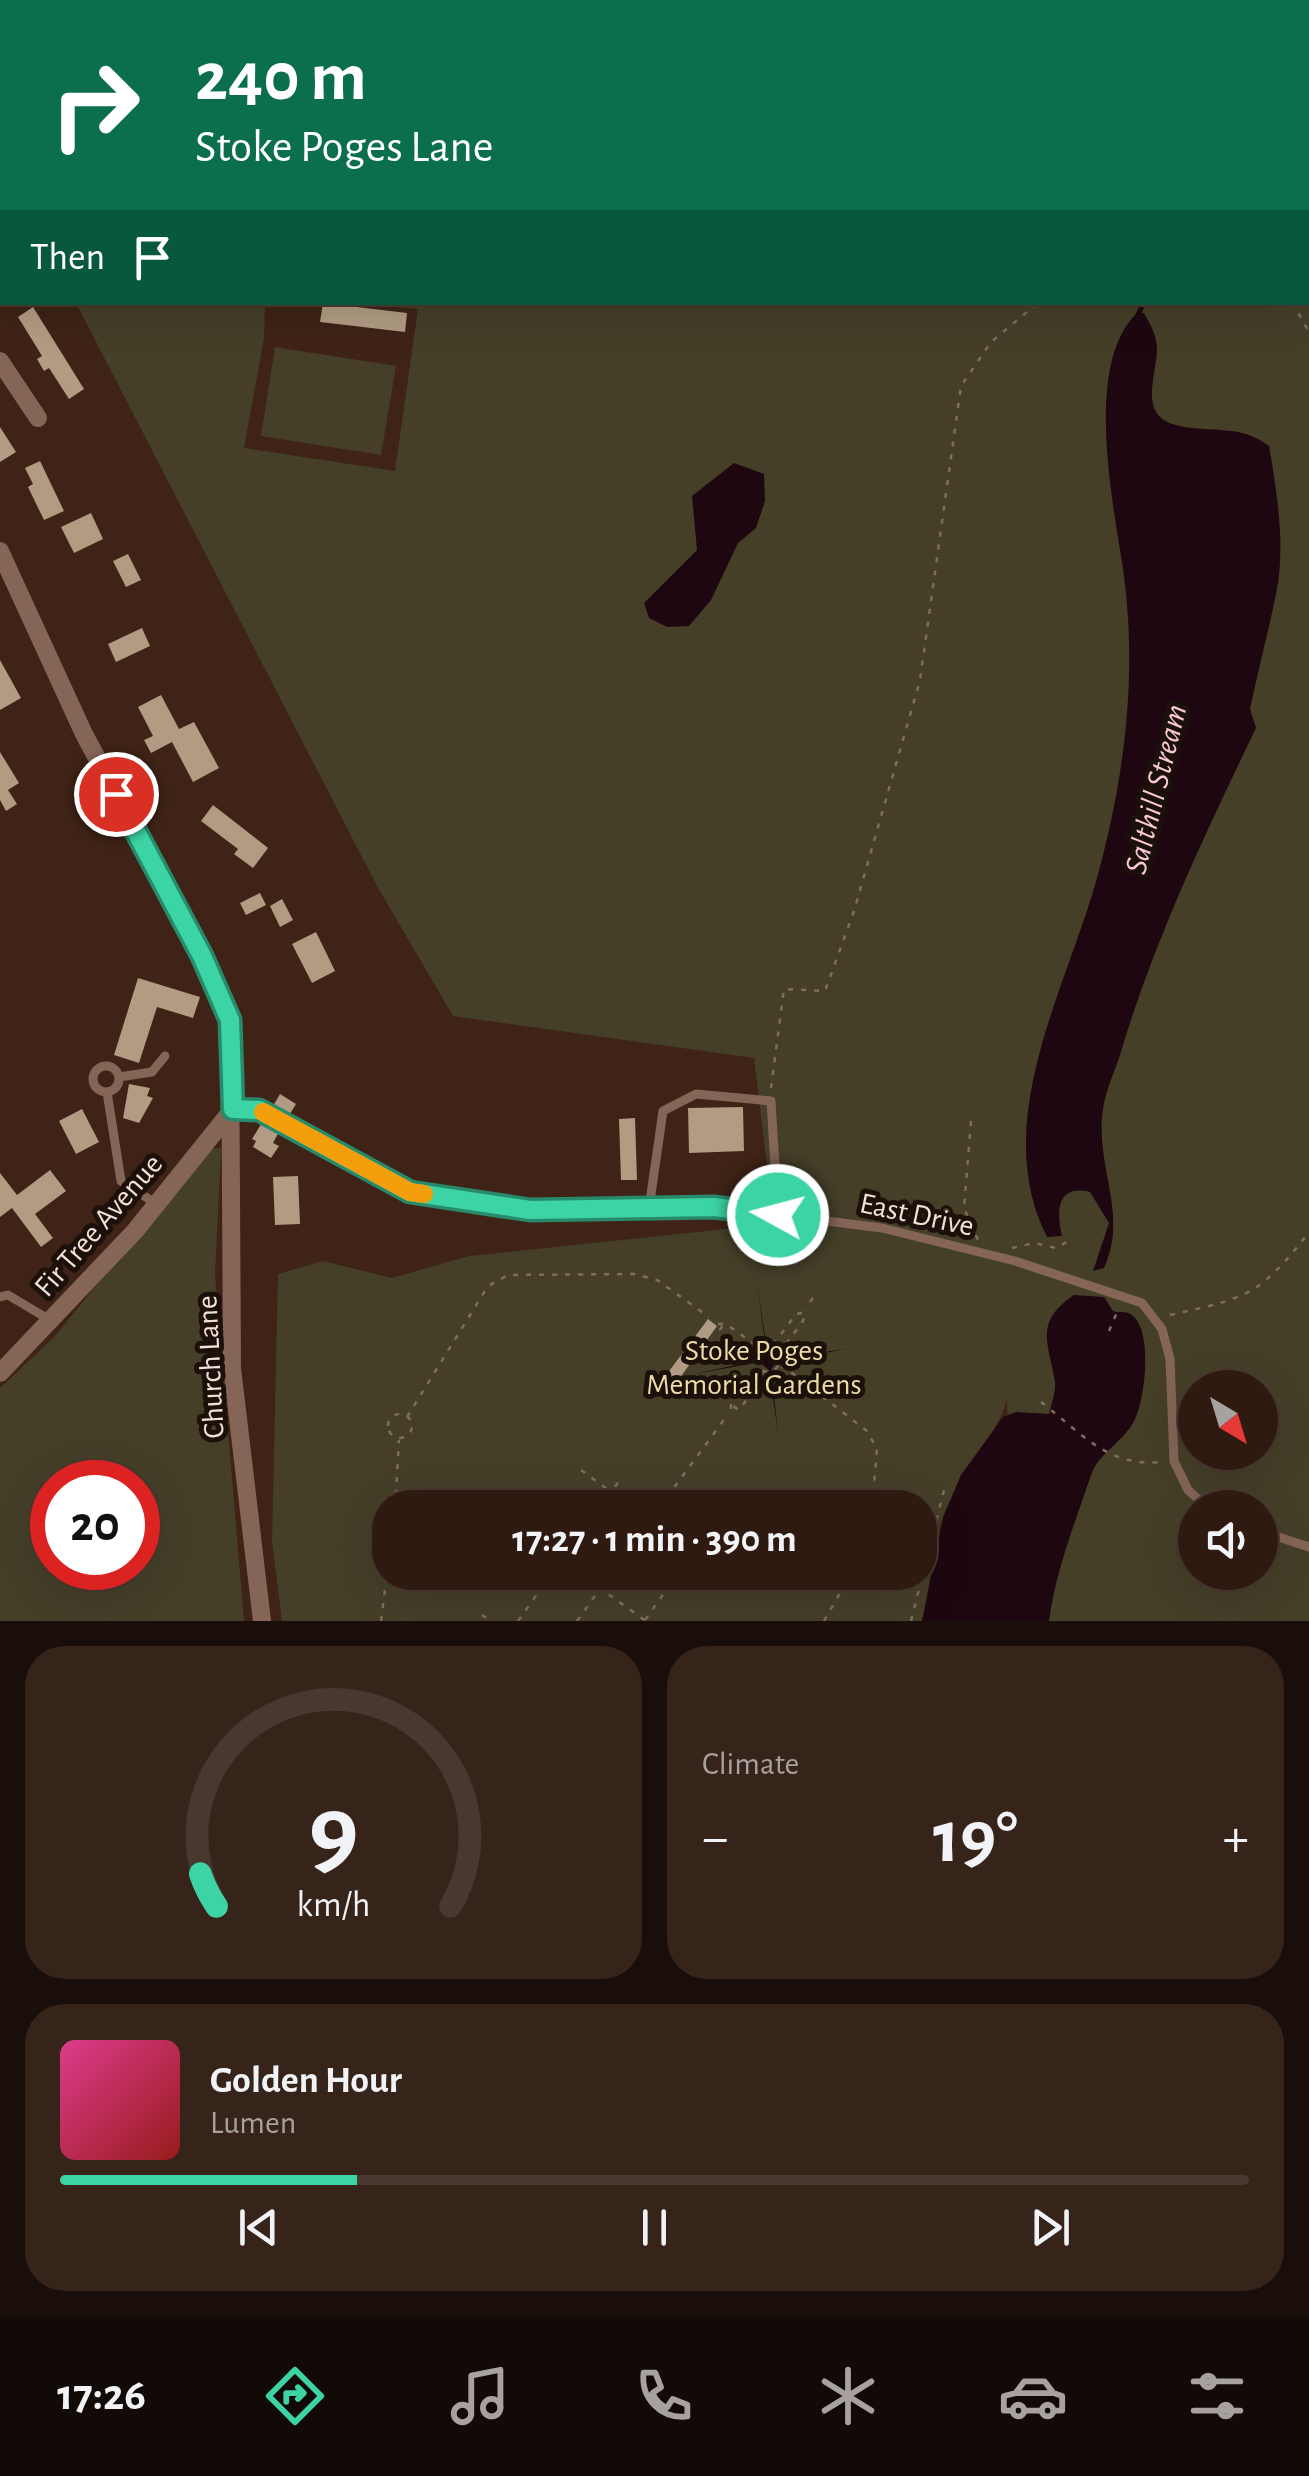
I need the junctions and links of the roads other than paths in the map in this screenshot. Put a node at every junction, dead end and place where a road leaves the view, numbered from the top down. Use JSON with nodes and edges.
{"nodes":[{"id":1,"x":0,"y":362,"type":"edge"},
{"id":2,"x":35,"y":407,"type":"dead end"},
{"id":3,"x":0,"y":551,"type":"edge"},
{"id":4,"x":164,"y":1056,"type":"dead end"},
{"id":5,"x":119,"y":1077,"type":"junction"},
{"id":6,"x":107,"y":1092,"type":"junction"},
{"id":7,"x":233,"y":1109,"type":"junction"},
{"id":8,"x":155,"y":1203,"type":"junction"},
{"id":9,"x":648,"y":1208,"type":"junction"},
{"id":10,"x":778,"y":1215,"type":"junction"},
{"id":11,"x":0,"y":1297,"type":"edge"},
{"id":12,"x":50,"y":1320,"type":"junction"},
{"id":13,"x":0,"y":1373,"type":"edge"},
{"id":14,"x":1188,"y":1490,"type":"edge"},
{"id":15,"x":1278,"y":1537,"type":"edge"},
{"id":16,"x":1309,"y":1547,"type":"edge"},
{"id":17,"x":262,"y":1621,"type":"edge"}],
"edges":[{"from":1,"to":2,"type":"street"},
{"from":3,"to":7,"type":"street","name":"Church Lane"},
{"from":4,"to":5,"type":"lane"},
{"from":5,"to":6,"type":"lane"},
{"from":5,"to":6,"type":"lane"},
{"from":6,"to":8,"type":"lane"},
{"from":7,"to":8,"type":"street","name":"Fir Tree Avenue"},
{"from":7,"to":9,"type":"lane","name":"East Drive"},
{"from":7,"to":17,"type":"street","name":"Church Lane"},
{"from":8,"to":12,"type":"street","name":"Fir Tree Avenue"},
{"from":9,"to":10,"type":"lane","name":"East Drive"},
{"from":9,"to":10,"type":"lane"},
{"from":10,"to":14,"type":"lane","name":"East Drive"},
{"from":11,"to":12,"type":"lane"},
{"from":12,"to":13,"type":"street","name":"Fir Tree Avenue"},
{"from":15,"to":16,"type":"lane"}]}
